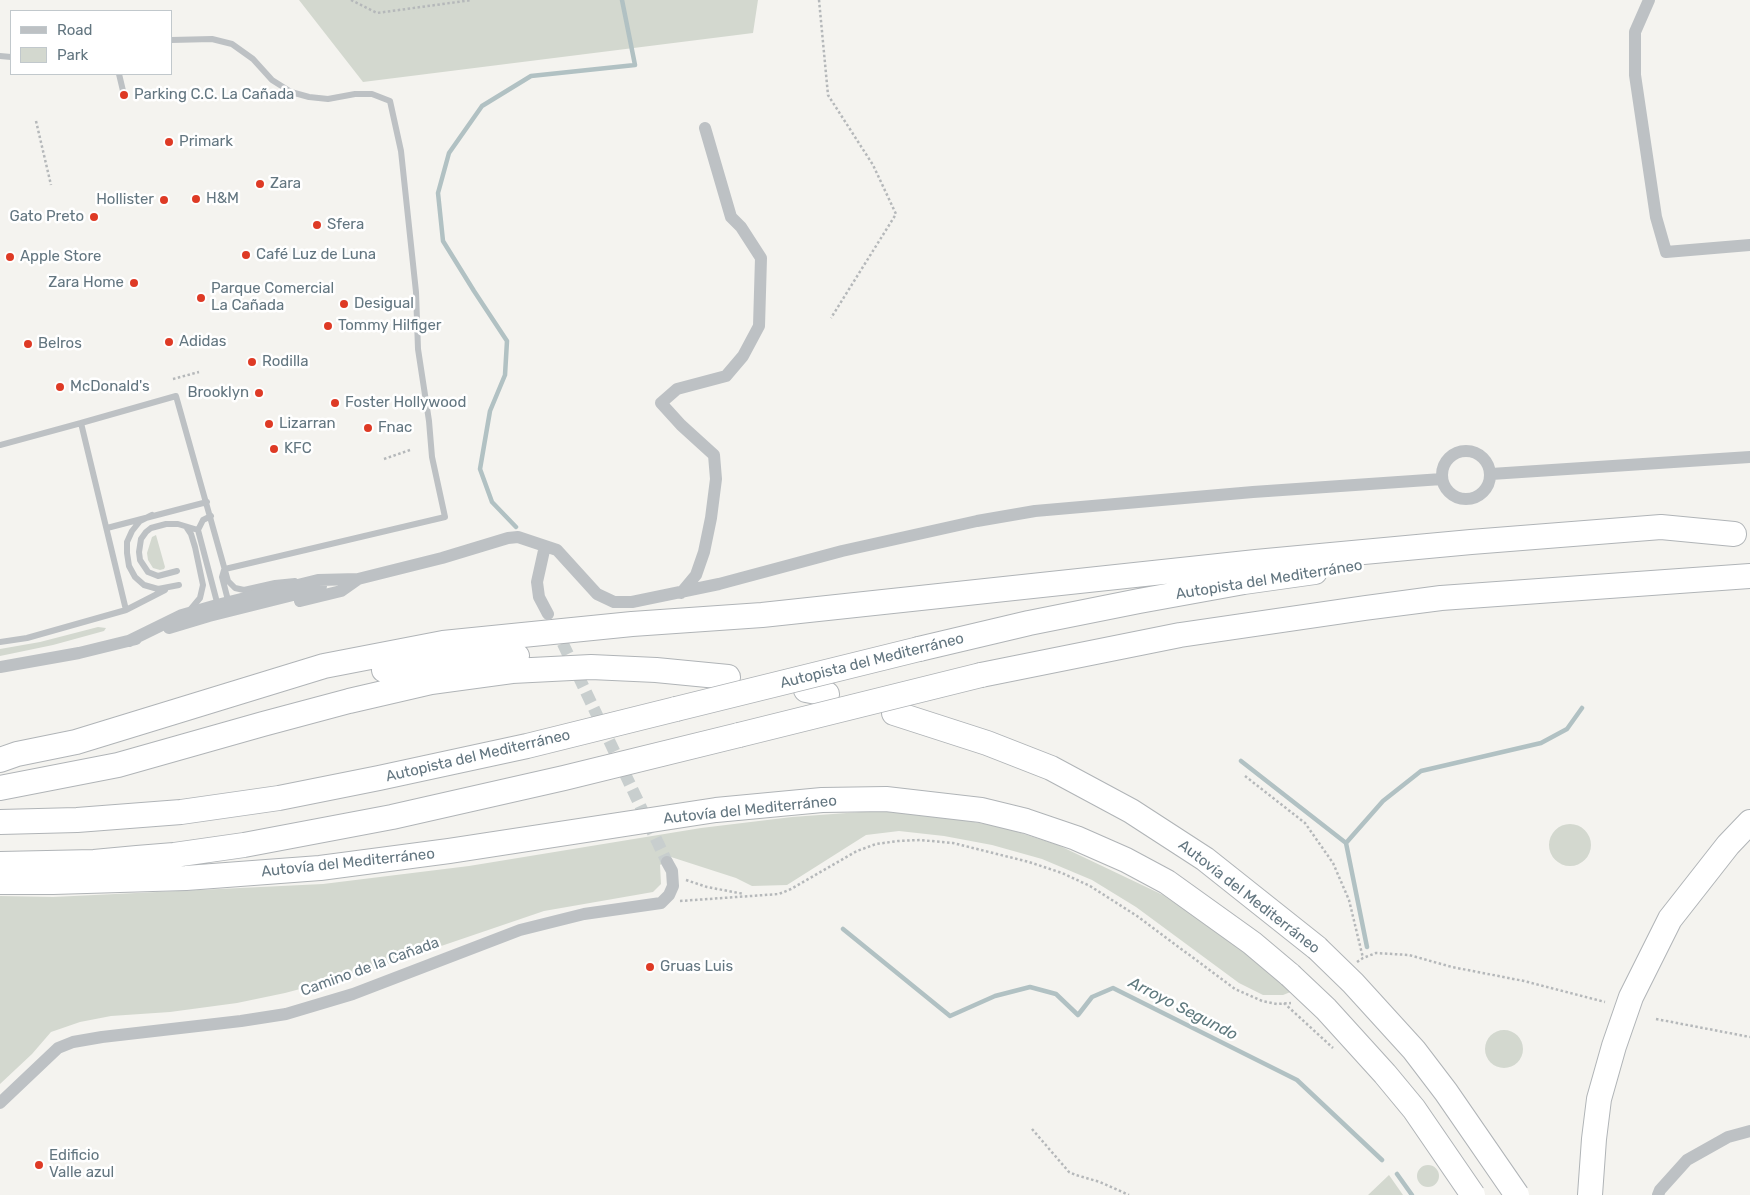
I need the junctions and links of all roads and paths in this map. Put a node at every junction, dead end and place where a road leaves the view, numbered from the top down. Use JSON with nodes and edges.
{"nodes":[{"id":1,"x":351,"y":0,"type":"edge"},
{"id":2,"x":472,"y":0,"type":"edge"},
{"id":3,"x":819,"y":0,"type":"edge"},
{"id":4,"x":1649,"y":0,"type":"edge"},
{"id":5,"x":172,"y":40,"type":"edge"},
{"id":6,"x":119,"y":75,"type":"edge"},
{"id":7,"x":124,"y":95,"type":"dead end"},
{"id":8,"x":36,"y":121,"type":"dead end"},
{"id":9,"x":705,"y":128,"type":"dead end"},
{"id":10,"x":51,"y":184,"type":"dead end"},
{"id":11,"x":1750,"y":245,"type":"edge"},
{"id":12,"x":830,"y":318,"type":"dead end"},
{"id":13,"x":199,"y":372,"type":"dead end"},
{"id":14,"x":174,"y":379,"type":"dead end"},
{"id":15,"x":80,"y":423,"type":"junction"},
{"id":16,"x":0,"y":445,"type":"edge"},
{"id":17,"x":410,"y":450,"type":"dead end"},
{"id":18,"x":1750,"y":457,"type":"edge"},
{"id":19,"x":384,"y":458,"type":"dead end"},
{"id":20,"x":1491,"y":474,"type":"junction"},
{"id":21,"x":1442,"y":479,"type":"junction"},
{"id":22,"x":207,"y":502,"type":"junction"},
{"id":23,"x":152,"y":515,"type":"junction"},
{"id":24,"x":211,"y":516,"type":"junction"},
{"id":25,"x":107,"y":528,"type":"junction"},
{"id":26,"x":187,"y":528,"type":"junction"},
{"id":27,"x":198,"y":530,"type":"junction"},
{"id":28,"x":1742,"y":533,"type":"edge"},
{"id":29,"x":545,"y":546,"type":"junction"},
{"id":30,"x":203,"y":550,"type":"junction"},
{"id":31,"x":198,"y":563,"type":"junction"},
{"id":32,"x":224,"y":569,"type":"junction"},
{"id":33,"x":177,"y":571,"type":"dead end"},
{"id":34,"x":1750,"y":576,"type":"edge"},
{"id":35,"x":358,"y":579,"type":"junction"},
{"id":36,"x":318,"y":580,"type":"junction"},
{"id":37,"x":334,"y":580,"type":"junction"},
{"id":38,"x":179,"y":585,"type":"dead end"},
{"id":39,"x":170,"y":588,"type":"junction"},
{"id":40,"x":681,"y":593,"type":"junction"},
{"id":41,"x":225,"y":608,"type":"junction"},
{"id":42,"x":126,"y":610,"type":"junction"},
{"id":43,"x":548,"y":614,"type":"tunnel mouth"},
{"id":44,"x":182,"y":615,"type":"junction"},
{"id":45,"x":164,"y":630,"type":"junction"},
{"id":46,"x":128,"y":641,"type":"junction"},
{"id":47,"x":0,"y":642,"type":"edge"},
{"id":48,"x":0,"y":666,"type":"edge"},
{"id":49,"x":656,"y":670,"type":"junction"},
{"id":50,"x":728,"y":677,"type":"dead end"},
{"id":51,"x":894,"y":713,"type":"dead end"},
{"id":52,"x":0,"y":760,"type":"edge"},
{"id":53,"x":0,"y":764,"type":"edge"},
{"id":54,"x":1245,"y":776,"type":"dead end"},
{"id":55,"x":0,"y":788,"type":"edge"},
{"id":56,"x":0,"y":822,"type":"edge"},
{"id":57,"x":1750,"y":822,"type":"edge"},
{"id":58,"x":0,"y":864,"type":"edge"},
{"id":59,"x":669,"y":865,"type":"joint"},
{"id":60,"x":0,"y":882,"type":"edge"},
{"id":61,"x":751,"y":895,"type":"junction"},
{"id":62,"x":661,"y":903,"type":"junction"},
{"id":63,"x":1363,"y":958,"type":"junction"},
{"id":64,"x":1356,"y":962,"type":"dead end"},
{"id":65,"x":1605,"y":1002,"type":"dead end"},
{"id":66,"x":1292,"y":1003,"type":"dead end"},
{"id":67,"x":1656,"y":1019,"type":"dead end"},
{"id":68,"x":1750,"y":1036,"type":"edge"},
{"id":69,"x":0,"y":1103,"type":"edge"},
{"id":70,"x":1032,"y":1129,"type":"dead end"},
{"id":71,"x":1750,"y":1131,"type":"edge"},
{"id":72,"x":1129,"y":1195,"type":"edge"},
{"id":73,"x":1473,"y":1195,"type":"edge"},
{"id":74,"x":1516,"y":1195,"type":"edge"},
{"id":75,"x":1590,"y":1195,"type":"edge"},
{"id":76,"x":1658,"y":1195,"type":"edge"}],
"edges":[{"from":1,"to":2,"type":"path"},
{"from":3,"to":12,"type":"path"},
{"from":4,"to":11,"type":"street"},
{"from":5,"to":32,"type":"lane"},
{"from":6,"to":7,"type":"lane"},
{"from":8,"to":10,"type":"path"},
{"from":9,"to":40,"type":"street"},
{"from":13,"to":14,"type":"path"},
{"from":15,"to":16,"type":"lane"},
{"from":15,"to":22,"type":"lane"},
{"from":15,"to":25,"type":"lane"},
{"from":17,"to":19,"type":"path"},
{"from":18,"to":20,"type":"street"},
{"from":20,"to":21,"type":"street"},
{"from":20,"to":21,"type":"street"},
{"from":21,"to":40,"type":"street"},
{"from":22,"to":23,"type":"lane"},
{"from":22,"to":24,"type":"lane"},
{"from":23,"to":25,"type":"lane"},
{"from":23,"to":39,"type":"lane"},
{"from":24,"to":27,"type":"lane"},
{"from":24,"to":32,"type":"lane"},
{"from":25,"to":42,"type":"lane"},
{"from":26,"to":27,"type":"lane"},
{"from":26,"to":31,"type":"lane"},
{"from":26,"to":33,"type":"lane"},
{"from":27,"to":30,"type":"lane"},
{"from":28,"to":52,"type":"highway"},
{"from":28,"to":56,"type":"highway","name":"Autopista del Mediterráneo","bridge":true},
{"from":29,"to":35,"type":"street"},
{"from":29,"to":40,"type":"street"},
{"from":29,"to":43,"type":"street"},
{"from":30,"to":31,"type":"lane"},
{"from":30,"to":41,"type":"lane"},
{"from":31,"to":44,"type":"lane"},
{"from":32,"to":36,"type":"lane"},
{"from":32,"to":41,"type":"lane"},
{"from":34,"to":58,"type":"highway","bridge":true},
{"from":35,"to":37,"type":"street"},
{"from":35,"to":45,"type":"street"},
{"from":36,"to":37,"type":"street"},
{"from":36,"to":41,"type":"street"},
{"from":37,"to":41,"type":"street"},
{"from":38,"to":39,"type":"lane"},
{"from":39,"to":42,"type":"lane"},
{"from":41,"to":44,"type":"street"},
{"from":41,"to":45,"type":"street"},
{"from":42,"to":47,"type":"lane"},
{"from":44,"to":46,"type":"street"},
{"from":45,"to":46,"type":"street"},
{"from":46,"to":48,"type":"street"},
{"from":49,"to":50,"type":"highway"},
{"from":49,"to":53,"type":"highway"},
{"from":49,"to":55,"type":"highway"},
{"from":51,"to":74,"type":"highway","name":"Autovía del Mediterráneo","bridge":true},
{"from":54,"to":63,"type":"path"},
{"from":57,"to":75,"type":"highway"},
{"from":59,"to":61,"type":"path"},
{"from":59,"to":62,"type":"street"},
{"from":60,"to":73,"type":"highway","name":"Autovía del Mediterráneo","bridge":true},
{"from":61,"to":62,"type":"path"},
{"from":61,"to":66,"type":"path"},
{"from":62,"to":69,"type":"street","name":"Camino de la Cañada"},
{"from":63,"to":64,"type":"path"},
{"from":63,"to":65,"type":"path"},
{"from":67,"to":68,"type":"path"},
{"from":70,"to":72,"type":"path"},
{"from":71,"to":76,"type":"street"}]}
